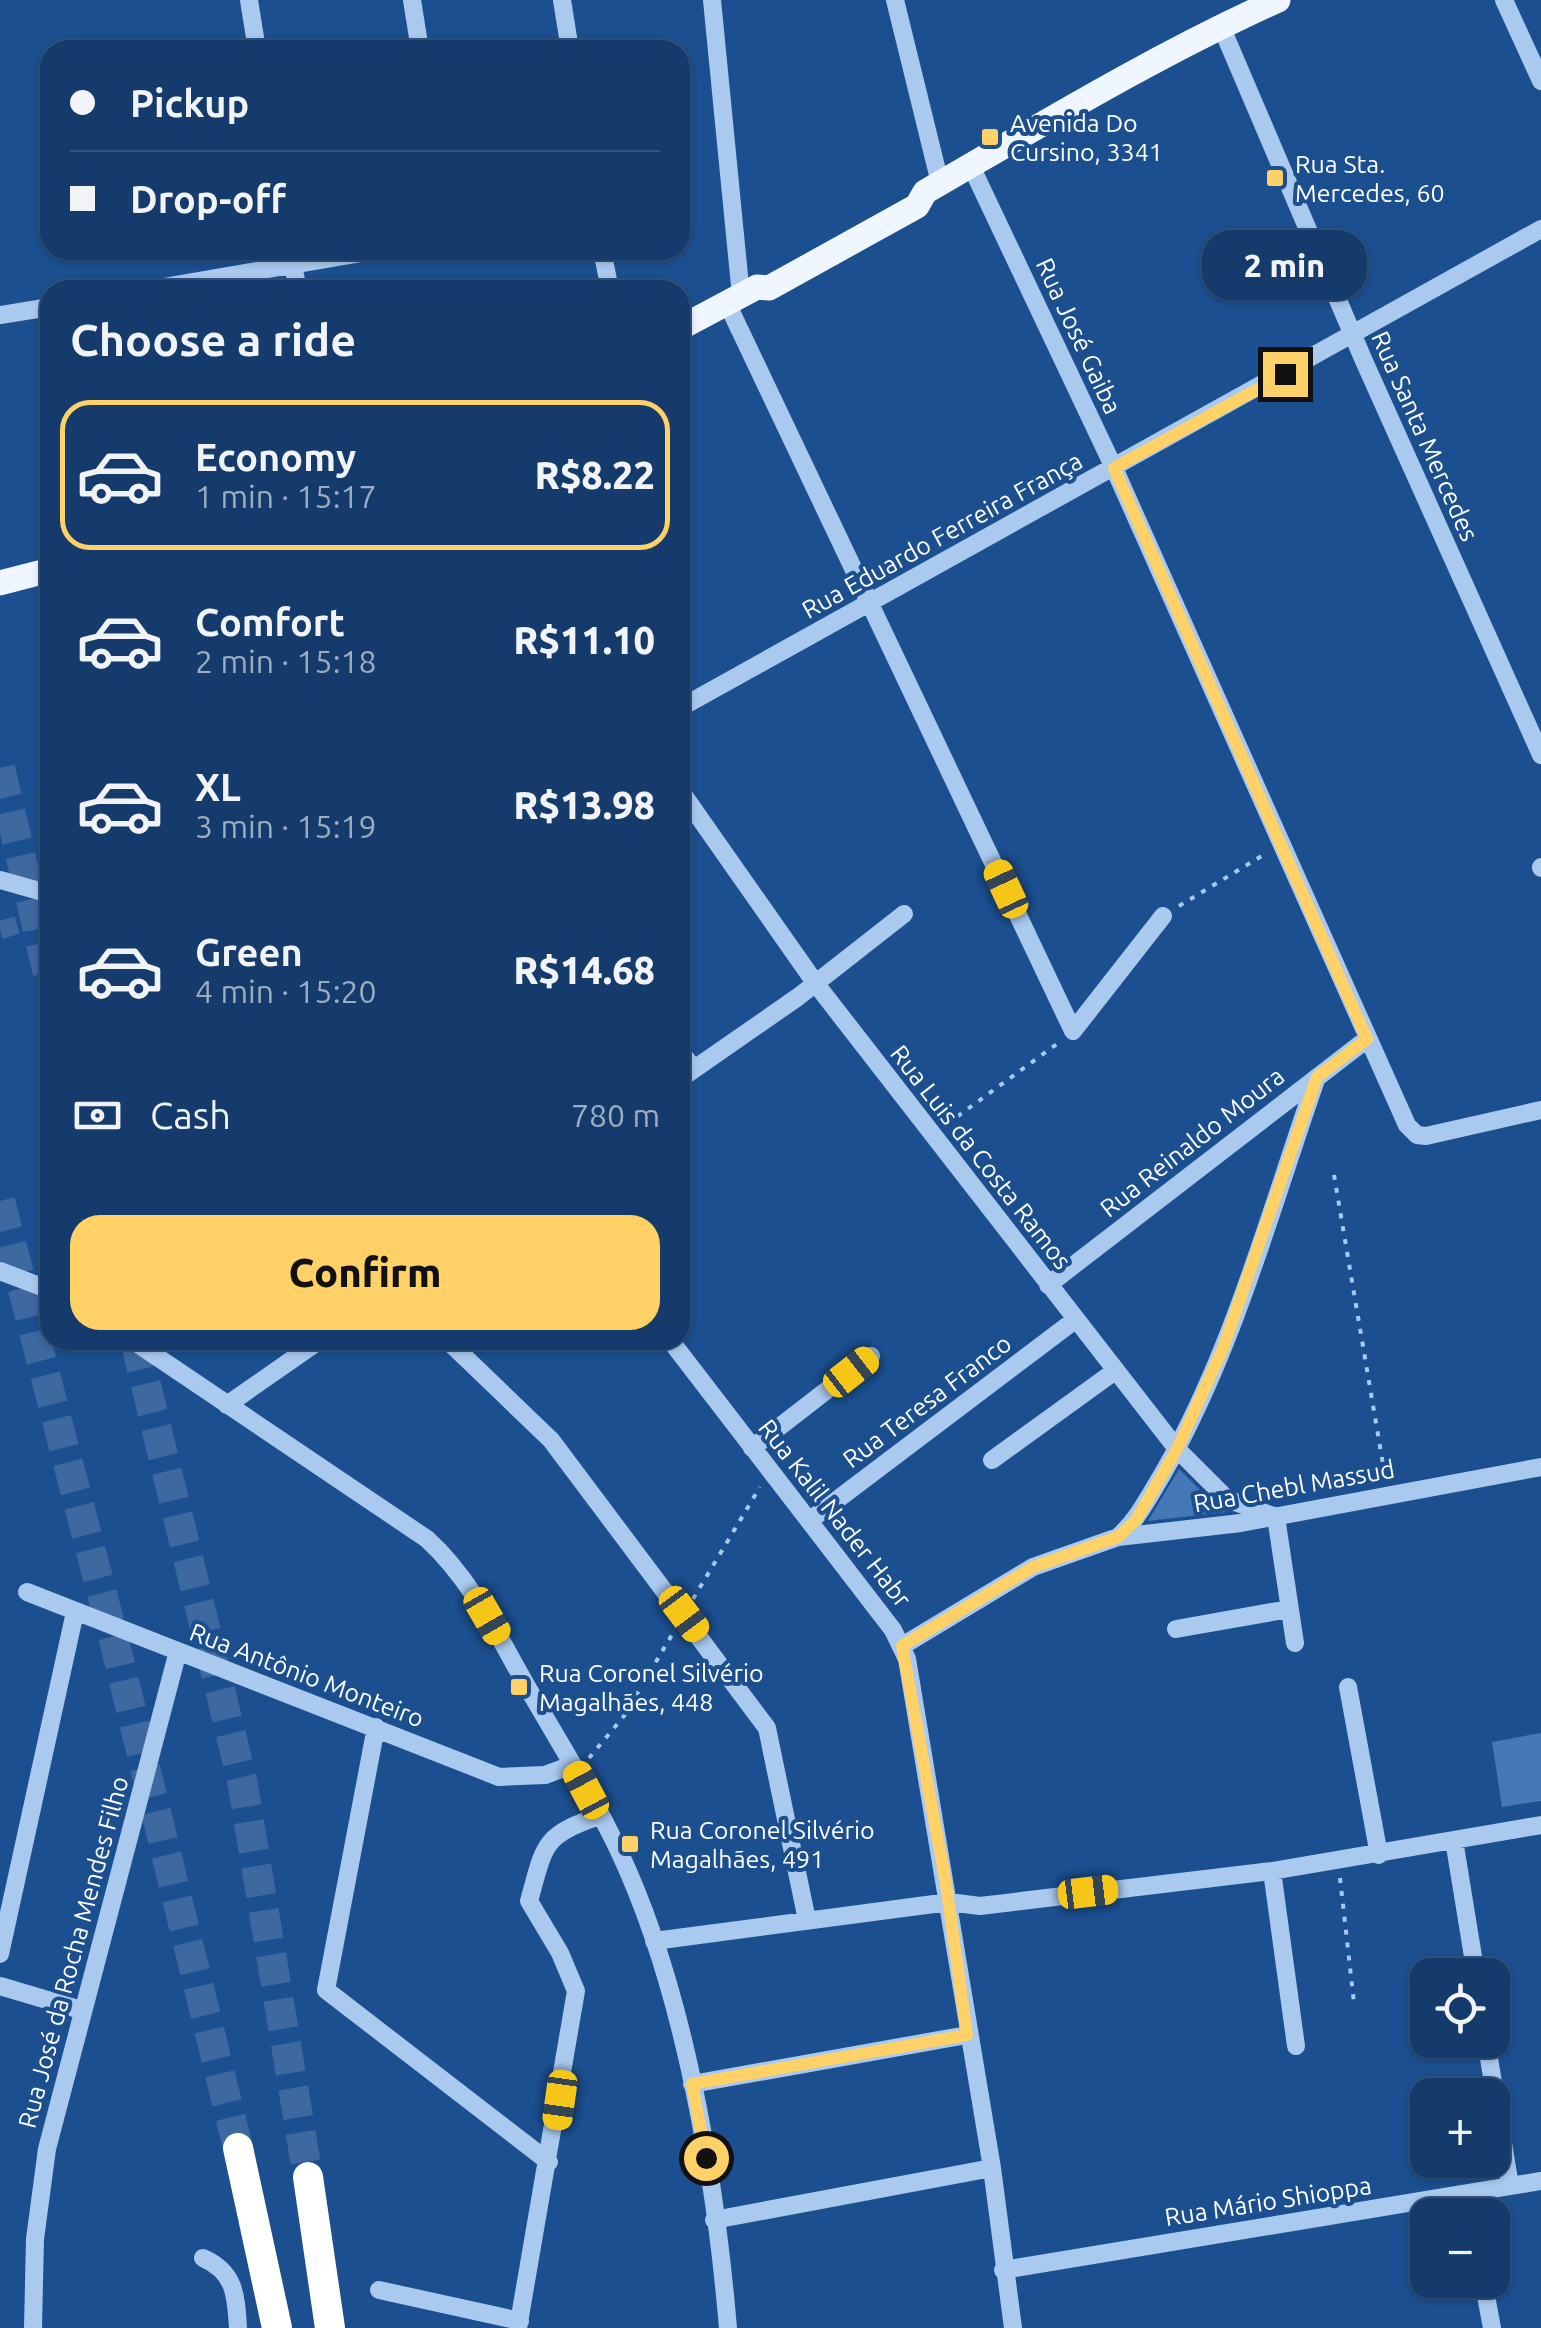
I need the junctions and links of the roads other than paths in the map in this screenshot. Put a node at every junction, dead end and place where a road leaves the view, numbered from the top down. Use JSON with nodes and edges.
{"nodes":[{"id":1,"x":249,"y":0,"type":"edge"},
{"id":2,"x":412,"y":0,"type":"edge"},
{"id":3,"x":562,"y":0,"type":"edge"},
{"id":4,"x":712,"y":0,"type":"edge"},
{"id":5,"x":895,"y":0,"type":"edge"},
{"id":6,"x":1278,"y":0,"type":"edge"},
{"id":7,"x":1504,"y":0,"type":"edge"},
{"id":8,"x":1230,"y":15,"type":"edge"},
{"id":9,"x":255,"y":40,"type":"edge"},
{"id":10,"x":418,"y":40,"type":"edge"},
{"id":11,"x":568,"y":40,"type":"edge"},
{"id":12,"x":1541,"y":81,"type":"edge"},
{"id":13,"x":971,"y":166,"type":"junction"},
{"id":14,"x":932,"y":188,"type":"junction"},
{"id":15,"x":1541,"y":229,"type":"edge"},
{"id":16,"x":279,"y":260,"type":"edge"},
{"id":17,"x":190,"y":280,"type":"edge"},
{"id":18,"x":742,"y":295,"type":"junction"},
{"id":19,"x":40,"y":309,"type":"edge"},
{"id":20,"x":0,"y":316,"type":"edge"},
{"id":21,"x":690,"y":323,"type":"edge"},
{"id":22,"x":1353,"y":336,"type":"junction"},
{"id":23,"x":1114,"y":468,"type":"junction"},
{"id":24,"x":40,"y":572,"type":"edge"},
{"id":25,"x":0,"y":582,"type":"edge"},
{"id":26,"x":872,"y":603,"type":"junction"},
{"id":27,"x":690,"y":703,"type":"edge"},
{"id":28,"x":1541,"y":755,"type":"edge"},
{"id":29,"x":690,"y":804,"type":"edge"},
{"id":30,"x":0,"y":880,"type":"edge"},
{"id":31,"x":40,"y":891,"type":"edge"},
{"id":32,"x":904,"y":914,"type":"dead end"},
{"id":33,"x":1162,"y":916,"type":"road end"},
{"id":34,"x":816,"y":984,"type":"junction"},
{"id":35,"x":1367,"y":1039,"type":"junction"},
{"id":36,"x":690,"y":1072,"type":"edge"},
{"id":37,"x":1317,"y":1077,"type":"junction"},
{"id":38,"x":1541,"y":1110,"type":"edge"},
{"id":39,"x":0,"y":1270,"type":"edge"},
{"id":40,"x":1048,"y":1285,"type":"junction"},
{"id":41,"x":40,"y":1286,"type":"edge"},
{"id":42,"x":1075,"y":1320,"type":"junction"},
{"id":43,"x":147,"y":1350,"type":"edge"},
{"id":44,"x":306,"y":1350,"type":"edge"},
{"id":45,"x":457,"y":1350,"type":"edge"},
{"id":46,"x":678,"y":1350,"type":"edge"},
{"id":47,"x":870,"y":1356,"type":"dead end"},
{"id":48,"x":1115,"y":1371,"type":"junction"},
{"id":49,"x":227,"y":1405,"type":"junction"},
{"id":50,"x":752,"y":1448,"type":"junction"},
{"id":51,"x":1177,"y":1449,"type":"junction"},
{"id":52,"x":992,"y":1460,"type":"dead end"},
{"id":53,"x":1541,"y":1467,"type":"edge"},
{"id":54,"x":1276,"y":1517,"type":"junction"},
{"id":55,"x":810,"y":1521,"type":"junction"},
{"id":56,"x":1118,"y":1537,"type":"junction"},
{"id":57,"x":27,"y":1592,"type":"dead end"},
{"id":58,"x":1289,"y":1610,"type":"junction"},
{"id":59,"x":75,"y":1612,"type":"junction"},
{"id":60,"x":1176,"y":1630,"type":"dead end"},
{"id":61,"x":1294,"y":1643,"type":"dead end"},
{"id":62,"x":902,"y":1646,"type":"junction"},
{"id":63,"x":178,"y":1651,"type":"junction"},
{"id":64,"x":1348,"y":1687,"type":"dead end"},
{"id":65,"x":376,"y":1727,"type":"junction"},
{"id":66,"x":572,"y":1766,"type":"junction"},
{"id":67,"x":600,"y":1816,"type":"junction"},
{"id":68,"x":1541,"y":1825,"type":"edge"},
{"id":69,"x":1454,"y":1840,"type":"junction"},
{"id":70,"x":1379,"y":1855,"type":"junction"},
{"id":71,"x":1272,"y":1871,"type":"junction"},
{"id":72,"x":949,"y":1902,"type":"junction"},
{"id":73,"x":807,"y":1920,"type":"junction"},
{"id":74,"x":654,"y":1941,"type":"junction"},
{"id":75,"x":0,"y":1954,"type":"edge"},
{"id":76,"x":1473,"y":1958,"type":"edge"},
{"id":77,"x":0,"y":1986,"type":"edge"},
{"id":78,"x":81,"y":2010,"type":"junction"},
{"id":79,"x":967,"y":2035,"type":"junction"},
{"id":80,"x":1296,"y":2046,"type":"dead end"},
{"id":81,"x":1489,"y":2058,"type":"edge"},
{"id":82,"x":692,"y":2084,"type":"junction"},
{"id":83,"x":238,"y":2148,"type":"tunnel mouth"},
{"id":84,"x":549,"y":2162,"type":"junction"},
{"id":85,"x":992,"y":2168,"type":"junction"},
{"id":86,"x":308,"y":2177,"type":"tunnel mouth"},
{"id":87,"x":1541,"y":2181,"type":"edge"},
{"id":88,"x":1510,"y":2186,"type":"junction"},
{"id":89,"x":1467,"y":2193,"type":"junction"},
{"id":90,"x":1468,"y":2198,"type":"edge"},
{"id":91,"x":714,"y":2220,"type":"junction"},
{"id":92,"x":203,"y":2258,"type":"dead end"},
{"id":93,"x":1004,"y":2270,"type":"junction"},
{"id":94,"x":379,"y":2290,"type":"dead end"},
{"id":95,"x":1486,"y":2298,"type":"edge"},
{"id":96,"x":519,"y":2325,"type":"edge"},
{"id":97,"x":33,"y":2328,"type":"edge"},
{"id":98,"x":238,"y":2328,"type":"edge"},
{"id":99,"x":277,"y":2328,"type":"edge"},
{"id":100,"x":330,"y":2328,"type":"edge"},
{"id":101,"x":728,"y":2328,"type":"edge"},
{"id":102,"x":1012,"y":2328,"type":"edge"},
{"id":103,"x":1492,"y":2328,"type":"edge"}],
"edges":[{"from":1,"to":9,"type":"street"},
{"from":2,"to":10,"type":"street"},
{"from":3,"to":11,"type":"street"},
{"from":4,"to":18,"type":"street"},
{"from":5,"to":14,"type":"street"},
{"from":6,"to":8,"type":"main road"},
{"from":7,"to":12,"type":"street"},
{"from":8,"to":13,"type":"main road"},
{"from":8,"to":22,"type":"street","name":"Rua Santa Mercedes"},
{"from":13,"to":14,"type":"main road"},
{"from":13,"to":23,"type":"street","name":"Rua José Gaiba"},
{"from":14,"to":18,"type":"main road"},
{"from":15,"to":22,"type":"street","name":"Rua Eduardo Ferreira França"},
{"from":16,"to":17,"type":"street"},
{"from":18,"to":21,"type":"main road"},
{"from":18,"to":26,"type":"street"},
{"from":19,"to":20,"type":"street"},
{"from":22,"to":23,"type":"street","name":"Rua Eduardo Ferreira França"},
{"from":22,"to":28,"type":"street","name":"Rua Santa Mercedes"},
{"from":23,"to":26,"type":"street","name":"Rua Eduardo Ferreira França"},
{"from":23,"to":35,"type":"street","name":"Rua José Gaiba"},
{"from":24,"to":25,"type":"main road"},
{"from":26,"to":27,"type":"street","name":"Rua Eduardo Ferreira França"},
{"from":26,"to":33,"type":"street"},
{"from":29,"to":34,"type":"street","name":"Rua Luis da Costa Ramos"},
{"from":30,"to":31,"type":"street"},
{"from":32,"to":34,"type":"street"},
{"from":34,"to":36,"type":"street"},
{"from":34,"to":40,"type":"street","name":"Rua Luis da Costa Ramos"},
{"from":35,"to":37,"type":"street","name":"Rua Reinaldo Moura"},
{"from":35,"to":38,"type":"street","name":"Rua José Gaiba"},
{"from":37,"to":40,"type":"street","name":"Rua Reinaldo Moura"},
{"from":37,"to":51,"type":"street"},
{"from":39,"to":41,"type":"street"},
{"from":40,"to":42,"type":"street","name":"Rua Luis da Costa Ramos"},
{"from":42,"to":48,"type":"street","name":"Rua Luis da Costa Ramos"},
{"from":42,"to":55,"type":"street","name":"Rua Teresa Franco"},
{"from":43,"to":49,"type":"street"},
{"from":44,"to":49,"type":"street"},
{"from":45,"to":73,"type":"street"},
{"from":46,"to":50,"type":"street","name":"Rua Kalil Nader Habr"},
{"from":47,"to":50,"type":"street"},
{"from":48,"to":51,"type":"street","name":"Rua Luis da Costa Ramos"},
{"from":48,"to":52,"type":"street"},
{"from":49,"to":66,"type":"street"},
{"from":50,"to":55,"type":"street","name":"Rua Kalil Nader Habr"},
{"from":51,"to":54,"type":"street","name":"Rua Luis da Costa Ramos"},
{"from":51,"to":56,"type":"street"},
{"from":53,"to":54,"type":"street","name":"Rua Chebl Massud"},
{"from":54,"to":56,"type":"street","name":"Rua Chebl Massud"},
{"from":54,"to":58,"type":"street"},
{"from":55,"to":62,"type":"street","name":"Rua Kalil Nader Habr"},
{"from":56,"to":62,"type":"street","name":"Rua Chebl Massud"},
{"from":57,"to":59,"type":"street","name":"Rua Antônio Monteiro"},
{"from":58,"to":60,"type":"street"},
{"from":58,"to":61,"type":"street"},
{"from":59,"to":63,"type":"street","name":"Rua Antônio Monteiro"},
{"from":59,"to":75,"type":"street"},
{"from":62,"to":72,"type":"street","name":"Rua Kalil Nader Habr"},
{"from":63,"to":65,"type":"street","name":"Rua Antônio Monteiro"},
{"from":63,"to":78,"type":"street","name":"Rua José da Rocha Mendes Filho"},
{"from":64,"to":70,"type":"street"},
{"from":65,"to":66,"type":"street","name":"Rua Antônio Monteiro"},
{"from":65,"to":84,"type":"street"},
{"from":66,"to":67,"type":"street"},
{"from":67,"to":74,"type":"street"},
{"from":67,"to":84,"type":"street"},
{"from":68,"to":69,"type":"street"},
{"from":69,"to":70,"type":"street"},
{"from":69,"to":76,"type":"street"},
{"from":70,"to":71,"type":"street"},
{"from":71,"to":72,"type":"street"},
{"from":71,"to":80,"type":"street"},
{"from":72,"to":73,"type":"street"},
{"from":72,"to":79,"type":"street","name":"Rua Kalil Nader Habr"},
{"from":73,"to":74,"type":"street"},
{"from":74,"to":82,"type":"street"},
{"from":77,"to":78,"type":"street"},
{"from":78,"to":97,"type":"street","name":"Rua José da Rocha Mendes Filho"},
{"from":79,"to":82,"type":"street"},
{"from":79,"to":85,"type":"street","name":"Rua Kalil Nader Habr"},
{"from":81,"to":88,"type":"street"},
{"from":82,"to":91,"type":"street"},
{"from":83,"to":99,"type":"highway"},
{"from":84,"to":96,"type":"street"},
{"from":85,"to":91,"type":"street"},
{"from":85,"to":93,"type":"street","name":"Rua Kalil Nader Habr"},
{"from":86,"to":100,"type":"highway"},
{"from":87,"to":88,"type":"street","name":"Rua Mário Shioppa"},
{"from":88,"to":89,"type":"street","name":"Rua Mário Shioppa"},
{"from":89,"to":90,"type":"street"},
{"from":89,"to":93,"type":"street","name":"Rua Mário Shioppa"},
{"from":91,"to":101,"type":"street"},
{"from":92,"to":98,"type":"street"},
{"from":93,"to":102,"type":"street","name":"Rua Kalil Nader Habr"},
{"from":94,"to":96,"type":"street"},
{"from":95,"to":103,"type":"street"}]}
